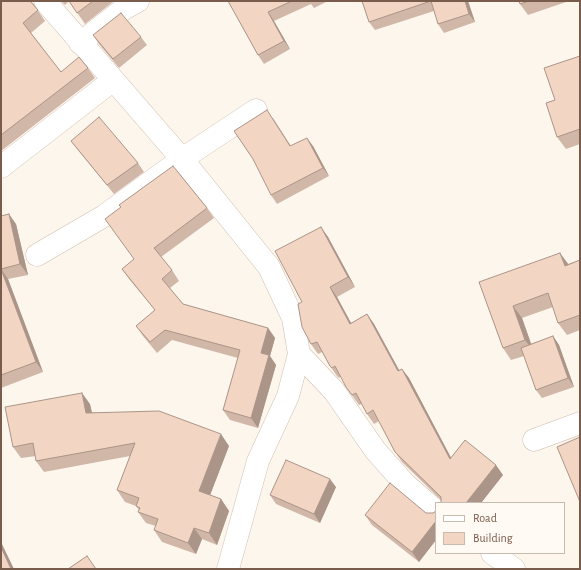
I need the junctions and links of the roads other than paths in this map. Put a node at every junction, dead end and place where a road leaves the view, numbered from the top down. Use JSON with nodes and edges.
{"nodes":[{"id":1,"x":45,"y":1,"type":"edge"},
{"id":2,"x":138,"y":1,"type":"edge"},
{"id":3,"x":80,"y":43,"type":"junction"},
{"id":4,"x":112,"y":81,"type":"junction"},
{"id":5,"x":256,"y":110,"type":"dead end"},
{"id":6,"x":182,"y":159,"type":"junction"},
{"id":7,"x":1,"y":167,"type":"edge"},
{"id":8,"x":37,"y":255,"type":"dead end"},
{"id":9,"x":299,"y":354,"type":"junction"},
{"id":10,"x":580,"y":423,"type":"edge"},
{"id":11,"x":534,"y":440,"type":"dead end"},
{"id":12,"x":435,"y":511,"type":"edge"},
{"id":13,"x":493,"y":554,"type":"edge"},
{"id":14,"x":228,"y":569,"type":"edge"},
{"id":15,"x":514,"y":569,"type":"edge"}],
"edges":[{"from":1,"to":3,"type":"street"},
{"from":2,"to":3,"type":"street"},
{"from":3,"to":4,"type":"street"},
{"from":4,"to":6,"type":"street"},
{"from":4,"to":7,"type":"street"},
{"from":5,"to":6,"type":"street"},
{"from":6,"to":8,"type":"street"},
{"from":6,"to":9,"type":"street"},
{"from":9,"to":12,"type":"street"},
{"from":9,"to":14,"type":"street"},
{"from":10,"to":11,"type":"street"},
{"from":13,"to":15,"type":"street"}]}
